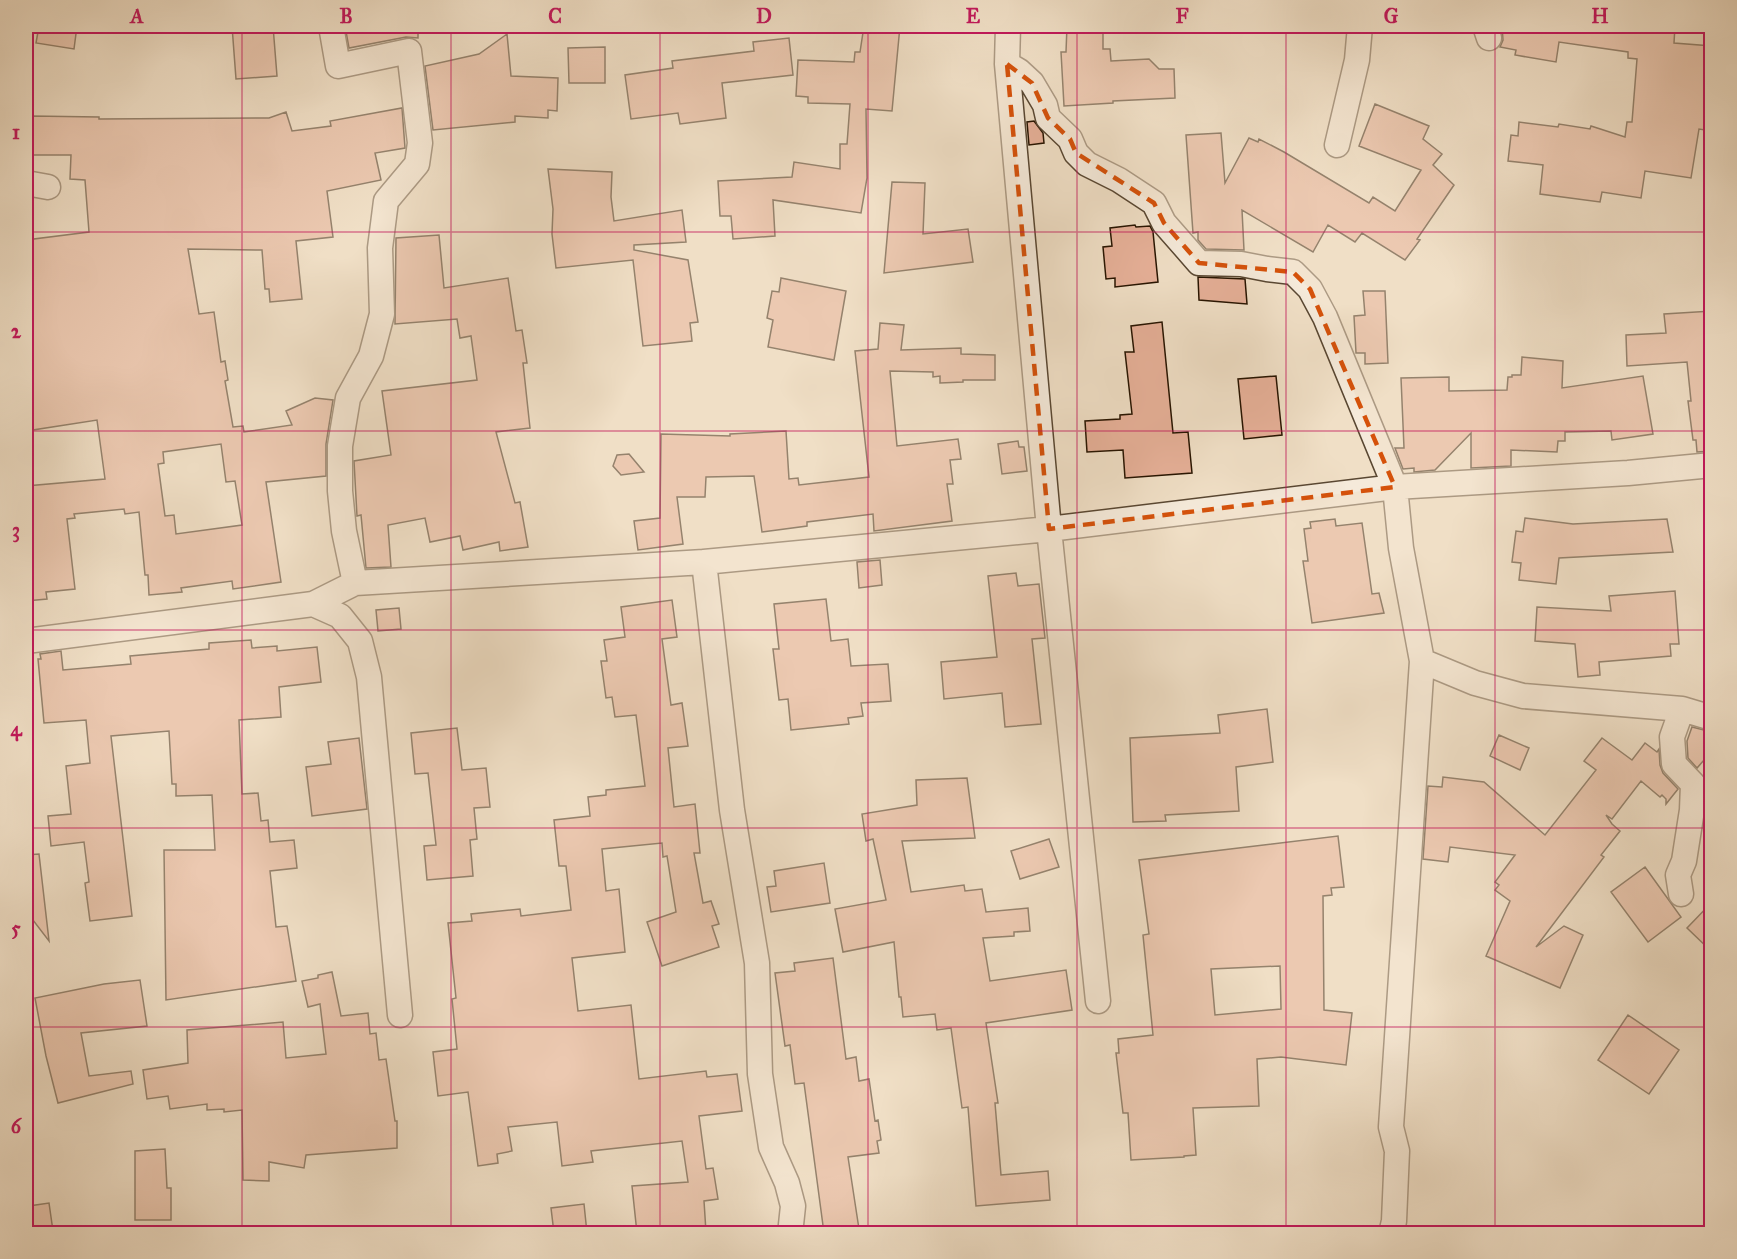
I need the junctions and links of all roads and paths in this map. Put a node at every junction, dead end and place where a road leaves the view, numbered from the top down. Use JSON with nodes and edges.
{"nodes":[{"id":1,"x":331,"y":26,"type":"edge"},
{"id":2,"x":1008,"y":26,"type":"edge"},
{"id":3,"x":1360,"y":26,"type":"edge"},
{"id":4,"x":1007,"y":64,"type":"junction"},
{"id":5,"x":1337,"y":145,"type":"dead end"},
{"id":6,"x":1712,"y":465,"type":"edge"},
{"id":7,"x":1395,"y":487,"type":"junction"},
{"id":8,"x":1049,"y":529,"type":"junction"},
{"id":9,"x":704,"y":562,"type":"junction"},
{"id":10,"x":355,"y":583,"type":"junction"},
{"id":11,"x":313,"y":604,"type":"junction"},
{"id":12,"x":26,"y":641,"type":"edge"},
{"id":13,"x":1422,"y":661,"type":"junction"},
{"id":14,"x":1682,"y":709,"type":"junction"},
{"id":15,"x":1712,"y":718,"type":"edge"},
{"id":16,"x":1681,"y":894,"type":"dead end"},
{"id":17,"x":1098,"y":1001,"type":"dead end"},
{"id":18,"x":400,"y":1015,"type":"dead end"},
{"id":19,"x":790,"y":1233,"type":"edge"},
{"id":20,"x":1391,"y":1233,"type":"edge"}],
"edges":[{"from":1,"to":10,"type":"street"},
{"from":2,"to":4,"type":"street"},
{"from":3,"to":5,"type":"street"},
{"from":4,"to":7,"type":"street"},
{"from":4,"to":8,"type":"street"},
{"from":6,"to":7,"type":"street"},
{"from":7,"to":8,"type":"street"},
{"from":7,"to":13,"type":"street"},
{"from":8,"to":9,"type":"street"},
{"from":8,"to":17,"type":"street"},
{"from":9,"to":10,"type":"street"},
{"from":9,"to":19,"type":"street"},
{"from":10,"to":11,"type":"street"},
{"from":11,"to":12,"type":"street"},
{"from":11,"to":18,"type":"street"},
{"from":13,"to":14,"type":"street"},
{"from":13,"to":20,"type":"street"},
{"from":14,"to":15,"type":"street"},
{"from":14,"to":16,"type":"street"}]}
